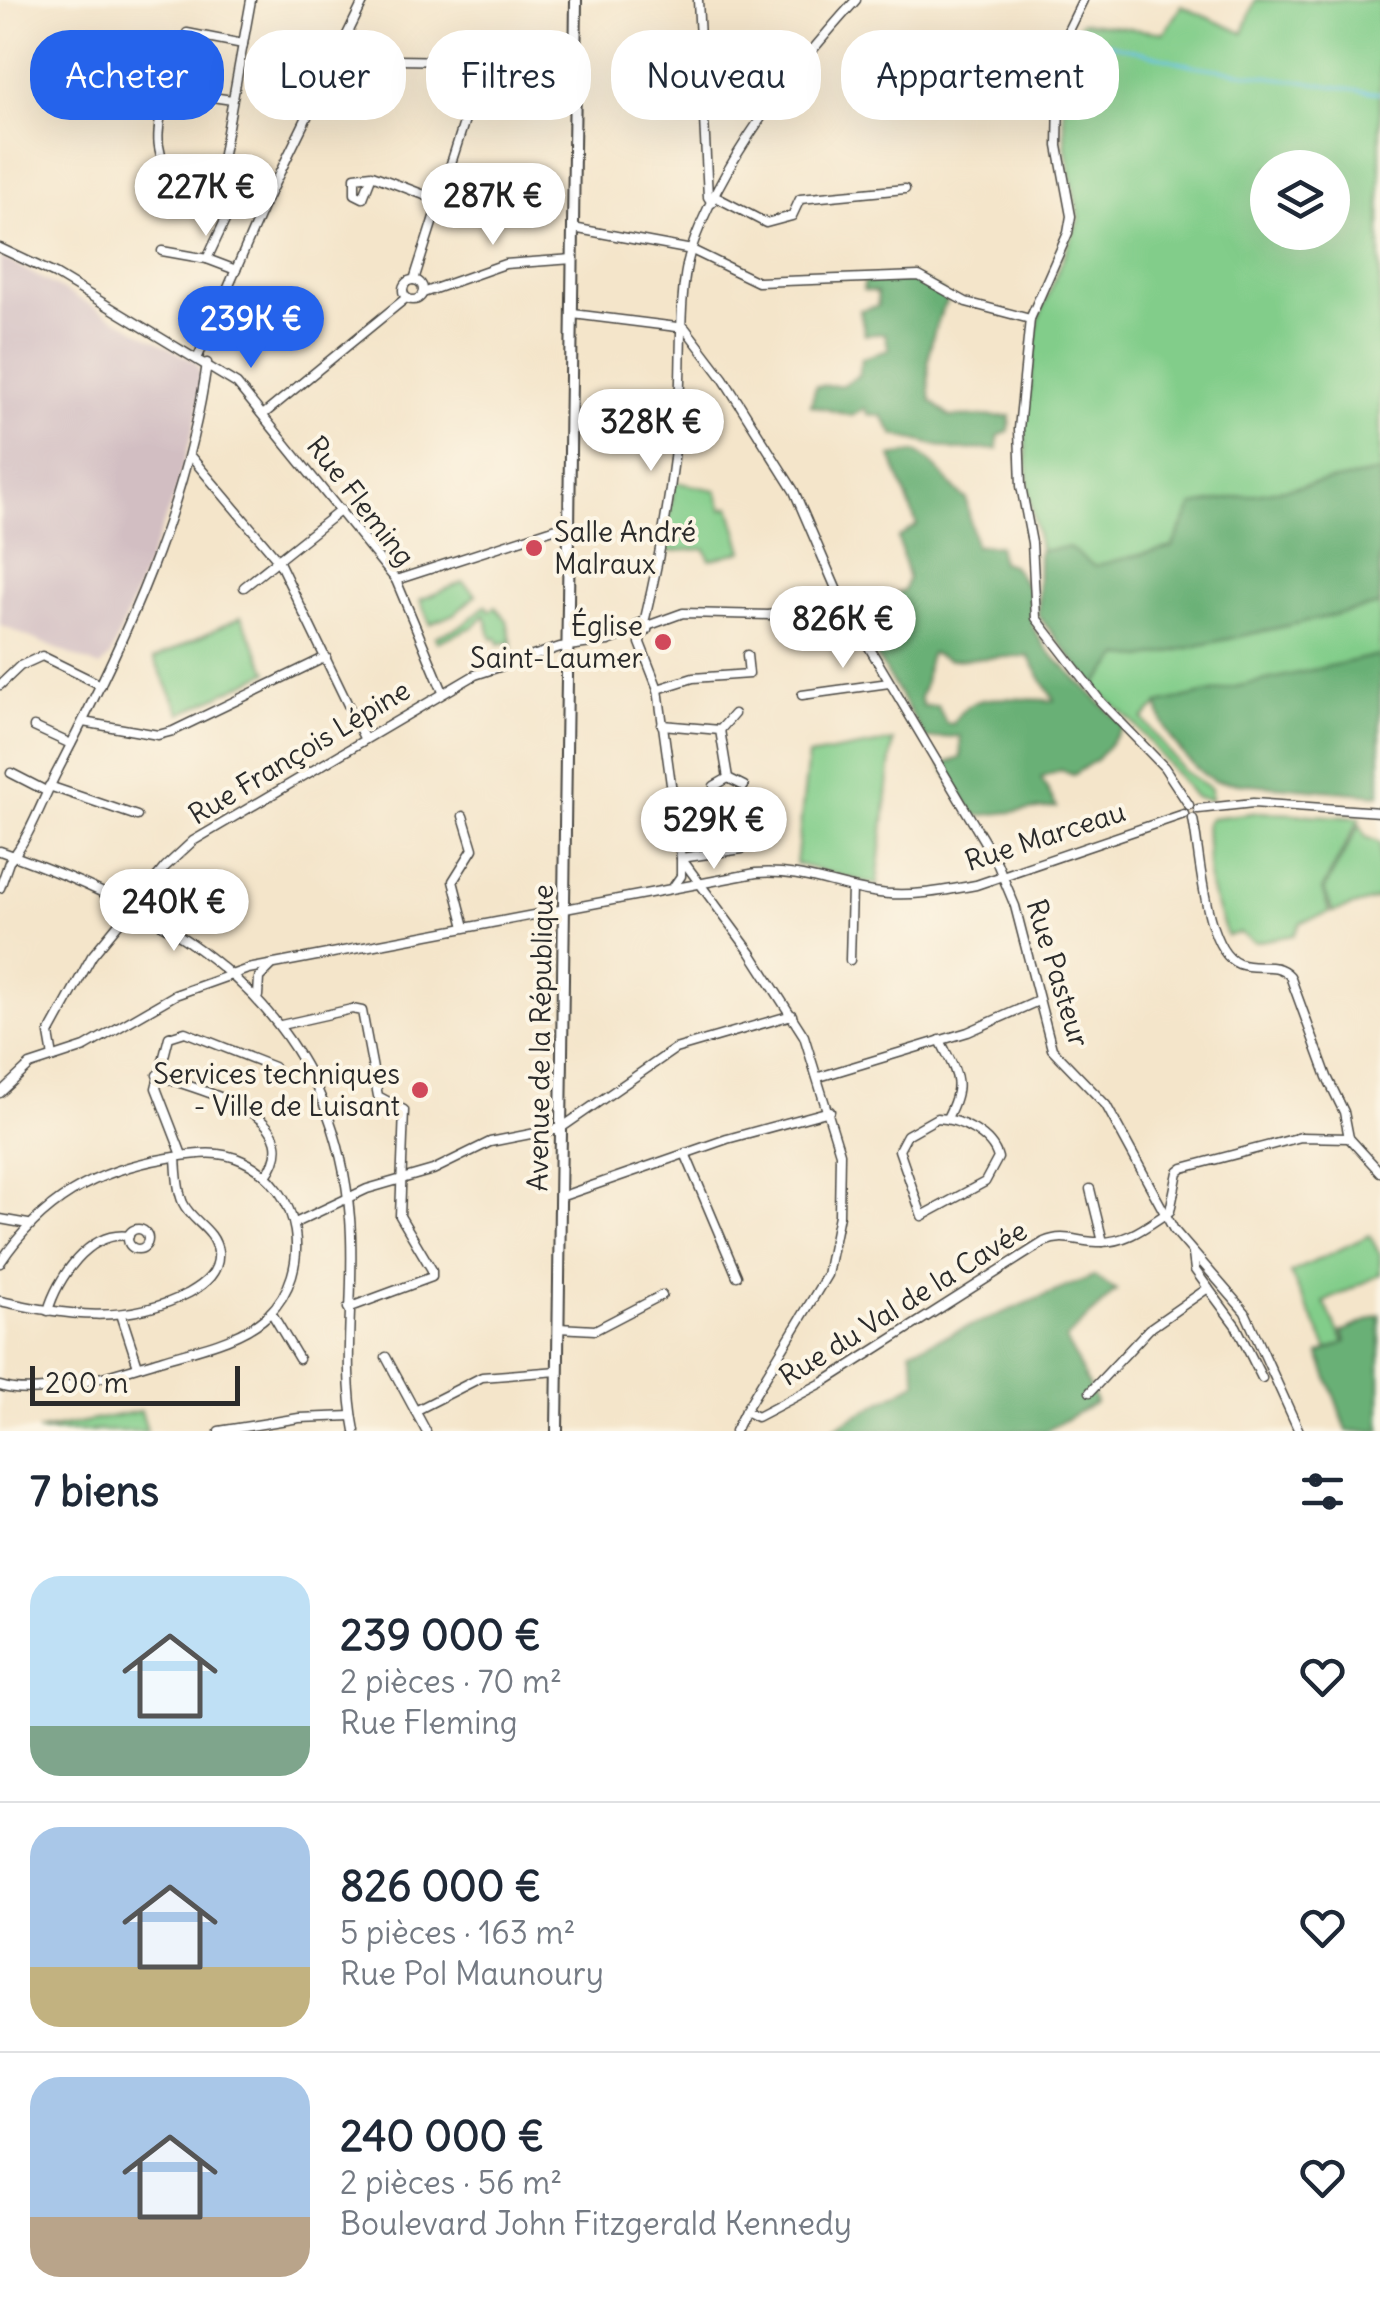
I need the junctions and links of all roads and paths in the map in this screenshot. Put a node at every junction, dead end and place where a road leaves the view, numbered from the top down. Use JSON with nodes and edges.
{"nodes":[{"id":1,"x":251,"y":0,"type":"edge"},
{"id":2,"x":364,"y":0,"type":"edge"},
{"id":3,"x":576,"y":0,"type":"edge"},
{"id":4,"x":698,"y":0,"type":"edge"},
{"id":5,"x":856,"y":0,"type":"edge"},
{"id":6,"x":1083,"y":0,"type":"edge"},
{"id":7,"x":349,"y":30,"type":"edge"},
{"id":8,"x":576,"y":30,"type":"edge"},
{"id":9,"x":224,"y":40,"type":"edge"},
{"id":10,"x":243,"y":44,"type":"junction"},
{"id":11,"x":232,"y":100,"type":"junction"},
{"id":12,"x":305,"y":120,"type":"edge"},
{"id":13,"x":465,"y":120,"type":"edge"},
{"id":14,"x":574,"y":120,"type":"edge"},
{"id":15,"x":372,"y":175,"type":"dead end"},
{"id":16,"x":217,"y":188,"type":"junction"},
{"id":17,"x":905,"y":189,"type":"dead end"},
{"id":18,"x":238,"y":193,"type":"junction"},
{"id":19,"x":713,"y":199,"type":"junction"},
{"id":20,"x":440,"y":201,"type":"junction"},
{"id":21,"x":264,"y":205,"type":"junction"},
{"id":22,"x":573,"y":228,"type":"junction"},
{"id":23,"x":0,"y":248,"type":"edge"},
{"id":24,"x":692,"y":250,"type":"junction"},
{"id":25,"x":162,"y":251,"type":"dead end"},
{"id":26,"x":207,"y":259,"type":"junction"},
{"id":27,"x":573,"y":259,"type":"junction"},
{"id":28,"x":236,"y":270,"type":"junction"},
{"id":29,"x":414,"y":280,"type":"junction"},
{"id":30,"x":423,"y":293,"type":"junction"},
{"id":31,"x":406,"y":298,"type":"junction"},
{"id":32,"x":573,"y":314,"type":"junction"},
{"id":33,"x":1030,"y":319,"type":"junction"},
{"id":34,"x":685,"y":328,"type":"junction"},
{"id":35,"x":198,"y":357,"type":"junction"},
{"id":36,"x":207,"y":363,"type":"junction"},
{"id":37,"x":264,"y":414,"type":"junction"},
{"id":38,"x":191,"y":457,"type":"junction"},
{"id":39,"x":341,"y":510,"type":"junction"},
{"id":40,"x":569,"y":524,"type":"junction"},
{"id":41,"x":278,"y":560,"type":"junction"},
{"id":42,"x":396,"y":580,"type":"junction"},
{"id":43,"x":244,"y":588,"type":"dead end"},
{"id":44,"x":841,"y":600,"type":"junction"},
{"id":45,"x":642,"y":628,"type":"junction"},
{"id":46,"x":568,"y":646,"type":"junction"},
{"id":47,"x":747,"y":655,"type":"dead end"},
{"id":48,"x":326,"y":657,"type":"junction"},
{"id":49,"x":889,"y":684,"type":"junction"},
{"id":50,"x":0,"y":685,"type":"edge"},
{"id":51,"x":101,"y":685,"type":"junction"},
{"id":52,"x":658,"y":689,"type":"junction"},
{"id":53,"x":442,"y":692,"type":"junction"},
{"id":54,"x":802,"y":696,"type":"dead end"},
{"id":55,"x":734,"y":714,"type":"dead end"},
{"id":56,"x":82,"y":722,"type":"junction"},
{"id":57,"x":662,"y":725,"type":"junction"},
{"id":58,"x":34,"y":727,"type":"dead end"},
{"id":59,"x":720,"y":730,"type":"junction"},
{"id":60,"x":364,"y":738,"type":"junction"},
{"id":61,"x":71,"y":744,"type":"junction"},
{"id":62,"x":11,"y":774,"type":"dead end"},
{"id":63,"x":728,"y":778,"type":"junction"},
{"id":64,"x":714,"y":786,"type":"dead end"},
{"id":65,"x":744,"y":786,"type":"dead end"},
{"id":66,"x":48,"y":789,"type":"junction"},
{"id":67,"x":1194,"y":807,"type":"junction"},
{"id":68,"x":1380,"y":812,"type":"edge"},
{"id":69,"x":137,"y":816,"type":"dead end"},
{"id":70,"x":462,"y":816,"type":"dead end"},
{"id":71,"x":1189,"y":816,"type":"junction"},
{"id":72,"x":742,"y":849,"type":"dead end"},
{"id":73,"x":0,"y":851,"type":"edge"},
{"id":74,"x":14,"y":856,"type":"junction"},
{"id":75,"x":681,"y":858,"type":"junction"},
{"id":76,"x":1003,"y":876,"type":"junction"},
{"id":77,"x":700,"y":882,"type":"junction"},
{"id":78,"x":0,"y":888,"type":"edge"},
{"id":79,"x":670,"y":888,"type":"junction"},
{"id":80,"x":852,"y":888,"type":"junction"},
{"id":81,"x":133,"y":904,"type":"junction"},
{"id":82,"x":564,"y":910,"type":"junction"},
{"id":83,"x":465,"y":927,"type":"junction"},
{"id":84,"x":850,"y":960,"type":"dead end"},
{"id":85,"x":273,"y":964,"type":"junction"},
{"id":86,"x":234,"y":974,"type":"junction"},
{"id":87,"x":258,"y":996,"type":"junction"},
{"id":88,"x":1038,"y":1001,"type":"junction"},
{"id":89,"x":792,"y":1015,"type":"junction"},
{"id":90,"x":281,"y":1024,"type":"junction"},
{"id":91,"x":940,"y":1040,"type":"junction"},
{"id":92,"x":53,"y":1057,"type":"junction"},
{"id":93,"x":274,"y":1067,"type":"dead end"},
{"id":94,"x":157,"y":1075,"type":"junction"},
{"id":95,"x":819,"y":1077,"type":"junction"},
{"id":96,"x":0,"y":1093,"type":"edge"},
{"id":97,"x":830,"y":1111,"type":"junction"},
{"id":98,"x":947,"y":1118,"type":"junction"},
{"id":99,"x":561,"y":1128,"type":"junction"},
{"id":100,"x":1349,"y":1138,"type":"junction"},
{"id":101,"x":685,"y":1154,"type":"junction"},
{"id":102,"x":179,"y":1156,"type":"junction"},
{"id":103,"x":1380,"y":1172,"type":"edge"},
{"id":104,"x":266,"y":1176,"type":"junction"},
{"id":105,"x":402,"y":1177,"type":"junction"},
{"id":106,"x":1090,"y":1189,"type":"dead end"},
{"id":107,"x":560,"y":1196,"type":"junction"},
{"id":108,"x":348,"y":1198,"type":"junction"},
{"id":109,"x":1164,"y":1215,"type":"junction"},
{"id":110,"x":0,"y":1219,"type":"edge"},
{"id":111,"x":297,"y":1222,"type":"junction"},
{"id":112,"x":28,"y":1224,"type":"junction"},
{"id":113,"x":129,"y":1236,"type":"dead end"},
{"id":114,"x":1103,"y":1242,"type":"junction"},
{"id":115,"x":1193,"y":1254,"type":"junction"},
{"id":116,"x":0,"y":1263,"type":"edge"},
{"id":117,"x":737,"y":1276,"type":"dead end"},
{"id":118,"x":1208,"y":1288,"type":"junction"},
{"id":119,"x":662,"y":1294,"type":"dead end"},
{"id":120,"x":0,"y":1301,"type":"edge"},
{"id":121,"x":348,"y":1308,"type":"junction"},
{"id":122,"x":48,"y":1312,"type":"junction"},
{"id":123,"x":271,"y":1312,"type":"junction"},
{"id":124,"x":122,"y":1317,"type":"junction"},
{"id":125,"x":558,"y":1328,"type":"junction"},
{"id":126,"x":386,"y":1357,"type":"dead end"},
{"id":127,"x":299,"y":1360,"type":"dead end"},
{"id":128,"x":138,"y":1366,"type":"junction"},
{"id":129,"x":558,"y":1371,"type":"junction"},
{"id":130,"x":1262,"y":1378,"type":"dead end"},
{"id":131,"x":4,"y":1387,"type":"edge"},
{"id":132,"x":1090,"y":1392,"type":"dead end"},
{"id":133,"x":0,"y":1398,"type":"edge"},
{"id":134,"x":415,"y":1411,"type":"junction"},
{"id":135,"x":745,"y":1411,"type":"junction"},
{"id":136,"x":352,"y":1416,"type":"junction"},
{"id":137,"x":259,"y":1427,"type":"edge"},
{"id":138,"x":219,"y":1431,"type":"edge"},
{"id":139,"x":355,"y":1431,"type":"edge"},
{"id":140,"x":426,"y":1431,"type":"edge"},
{"id":141,"x":556,"y":1431,"type":"edge"},
{"id":142,"x":735,"y":1431,"type":"edge"},
{"id":143,"x":1299,"y":1431,"type":"edge"}],
"edges":[{"from":1,"to":10,"type":"street"},
{"from":2,"to":7,"type":"street"},
{"from":3,"to":8,"type":"main road","name":"Avenue de la République"},
{"from":4,"to":19,"type":"street"},
{"from":5,"to":19,"type":"street"},
{"from":6,"to":33,"type":"street"},
{"from":9,"to":10,"type":"street"},
{"from":10,"to":11,"type":"street"},
{"from":11,"to":16,"type":"street"},
{"from":11,"to":16,"type":"street"},
{"from":12,"to":21,"type":"street"},
{"from":13,"to":20,"type":"street"},
{"from":14,"to":22,"type":"main road","name":"Avenue de la République"},
{"from":15,"to":20,"type":"street"},
{"from":16,"to":18,"type":"street"},
{"from":17,"to":19,"type":"street"},
{"from":18,"to":21,"type":"street"},
{"from":18,"to":26,"type":"street"},
{"from":19,"to":24,"type":"street"},
{"from":20,"to":29,"type":"street"},
{"from":21,"to":28,"type":"street"},
{"from":22,"to":24,"type":"street"},
{"from":22,"to":27,"type":"main road","name":"Avenue de la République"},
{"from":23,"to":35,"type":"street","name":"Rue Fleming"},
{"from":24,"to":33,"type":"street"},
{"from":24,"to":34,"type":"street"},
{"from":25,"to":26,"type":"street"},
{"from":26,"to":28,"type":"street"},
{"from":27,"to":30,"type":"street"},
{"from":27,"to":32,"type":"main road","name":"Avenue de la République"},
{"from":28,"to":35,"type":"street"},
{"from":29,"to":30,"type":"street"},
{"from":29,"to":31,"type":"street"},
{"from":30,"to":31,"type":"street"},
{"from":31,"to":37,"type":"street"},
{"from":32,"to":34,"type":"street"},
{"from":32,"to":40,"type":"main road","name":"Avenue de la République"},
{"from":33,"to":67,"type":"street"},
{"from":34,"to":44,"type":"street","name":"Rue Pasteur"},
{"from":34,"to":45,"type":"street"},
{"from":35,"to":36,"type":"street","name":"Rue Fleming"},
{"from":36,"to":37,"type":"street","name":"Rue Fleming"},
{"from":36,"to":38,"type":"street"},
{"from":37,"to":39,"type":"street","name":"Rue Fleming"},
{"from":38,"to":41,"type":"street"},
{"from":38,"to":51,"type":"street"},
{"from":39,"to":41,"type":"street"},
{"from":39,"to":42,"type":"street","name":"Rue Fleming"},
{"from":40,"to":42,"type":"street"},
{"from":40,"to":46,"type":"main road","name":"Avenue de la République"},
{"from":41,"to":43,"type":"street"},
{"from":41,"to":48,"type":"street"},
{"from":42,"to":53,"type":"street","name":"Rue Fleming"},
{"from":44,"to":45,"type":"street","name":"Rue François Lépine"},
{"from":44,"to":49,"type":"street","name":"Rue Pasteur"},
{"from":45,"to":46,"type":"street","name":"Rue François Lépine"},
{"from":45,"to":52,"type":"street"},
{"from":46,"to":53,"type":"street","name":"Rue François Lépine"},
{"from":46,"to":82,"type":"main road","name":"Avenue de la République"},
{"from":47,"to":52,"type":"street"},
{"from":48,"to":56,"type":"street"},
{"from":48,"to":60,"type":"street"},
{"from":49,"to":54,"type":"street"},
{"from":49,"to":76,"type":"street","name":"Rue Pasteur"},
{"from":50,"to":51,"type":"street"},
{"from":51,"to":56,"type":"street"},
{"from":52,"to":57,"type":"street"},
{"from":53,"to":60,"type":"street","name":"Rue François Lépine"},
{"from":55,"to":59,"type":"street"},
{"from":56,"to":61,"type":"street"},
{"from":57,"to":59,"type":"street"},
{"from":57,"to":75,"type":"street"},
{"from":58,"to":61,"type":"street"},
{"from":59,"to":63,"type":"street"},
{"from":60,"to":81,"type":"street","name":"Rue François Lépine"},
{"from":61,"to":66,"type":"street"},
{"from":62,"to":66,"type":"street"},
{"from":63,"to":64,"type":"street"},
{"from":63,"to":65,"type":"street"},
{"from":66,"to":69,"type":"street"},
{"from":66,"to":74,"type":"street"},
{"from":67,"to":68,"type":"street"},
{"from":67,"to":71,"type":"street"},
{"from":70,"to":83,"type":"street"},
{"from":71,"to":76,"type":"street","name":"Rue Marceau"},
{"from":71,"to":100,"type":"street"},
{"from":72,"to":75,"type":"street"},
{"from":73,"to":74,"type":"street"},
{"from":74,"to":78,"type":"street"},
{"from":74,"to":81,"type":"street"},
{"from":75,"to":77,"type":"street"},
{"from":75,"to":79,"type":"street"},
{"from":76,"to":80,"type":"street","name":"Rue Marceau"},
{"from":76,"to":88,"type":"street","name":"Rue Pasteur"},
{"from":77,"to":79,"type":"street","name":"Rue Marceau"},
{"from":77,"to":80,"type":"street","name":"Rue Marceau"},
{"from":77,"to":89,"type":"street"},
{"from":79,"to":82,"type":"street","name":"Rue Marceau"},
{"from":80,"to":84,"type":"street"},
{"from":81,"to":86,"type":"street"},
{"from":81,"to":92,"type":"street","name":"Rue François Lépine"},
{"from":82,"to":83,"type":"street","name":"Rue Marceau"},
{"from":82,"to":99,"type":"main road","name":"Avenue de la République"},
{"from":83,"to":85,"type":"street","name":"Rue Marceau"},
{"from":85,"to":86,"type":"street","name":"Rue Marceau"},
{"from":85,"to":87,"type":"street"},
{"from":86,"to":87,"type":"street"},
{"from":86,"to":92,"type":"street","name":"Rue Marceau"},
{"from":87,"to":90,"type":"street"},
{"from":88,"to":91,"type":"street"},
{"from":88,"to":109,"type":"street","name":"Rue Pasteur"},
{"from":89,"to":95,"type":"street"},
{"from":89,"to":99,"type":"street"},
{"from":90,"to":105,"type":"street"},
{"from":90,"to":108,"type":"street"},
{"from":91,"to":95,"type":"street"},
{"from":91,"to":98,"type":"street"},
{"from":92,"to":96,"type":"street"},
{"from":93,"to":94,"type":"street"},
{"from":94,"to":102,"type":"street"},
{"from":94,"to":104,"type":"street"},
{"from":95,"to":97,"type":"street"},
{"from":97,"to":101,"type":"street"},
{"from":97,"to":135,"type":"street"},
{"from":98,"to":98,"type":"street"},
{"from":99,"to":105,"type":"street"},
{"from":99,"to":107,"type":"main road","name":"Avenue de la République"},
{"from":100,"to":103,"type":"street"},
{"from":100,"to":109,"type":"street"},
{"from":101,"to":107,"type":"street"},
{"from":101,"to":117,"type":"street"},
{"from":102,"to":104,"type":"street"},
{"from":102,"to":112,"type":"street"},
{"from":102,"to":124,"type":"street"},
{"from":104,"to":111,"type":"street"},
{"from":105,"to":108,"type":"street"},
{"from":105,"to":121,"type":"street"},
{"from":106,"to":114,"type":"street"},
{"from":107,"to":125,"type":"main road","name":"Avenue de la République"},
{"from":108,"to":111,"type":"street"},
{"from":108,"to":121,"type":"street"},
{"from":109,"to":114,"type":"street","name":"Rue du Val de la Cavée"},
{"from":109,"to":115,"type":"street","name":"Rue Pasteur"},
{"from":110,"to":112,"type":"street"},
{"from":111,"to":123,"type":"street"},
{"from":112,"to":116,"type":"street"},
{"from":113,"to":122,"type":"street"},
{"from":114,"to":135,"type":"street","name":"Rue du Val de la Cavée"},
{"from":115,"to":118,"type":"street"},
{"from":115,"to":143,"type":"street","name":"Rue Pasteur"},
{"from":118,"to":130,"type":"street"},
{"from":118,"to":132,"type":"street"},
{"from":119,"to":125,"type":"street"},
{"from":120,"to":122,"type":"street"},
{"from":121,"to":136,"type":"street"},
{"from":122,"to":124,"type":"street"},
{"from":123,"to":127,"type":"street"},
{"from":123,"to":128,"type":"street"},
{"from":124,"to":128,"type":"street"},
{"from":125,"to":129,"type":"main road","name":"Avenue de la République"},
{"from":126,"to":134,"type":"street"},
{"from":128,"to":131,"type":"street"},
{"from":129,"to":134,"type":"street"},
{"from":129,"to":141,"type":"main road","name":"Avenue de la République"},
{"from":131,"to":133,"type":"street"},
{"from":134,"to":140,"type":"street"},
{"from":135,"to":142,"type":"street"},
{"from":136,"to":137,"type":"street"},
{"from":136,"to":139,"type":"street"},
{"from":137,"to":138,"type":"street"}]}
